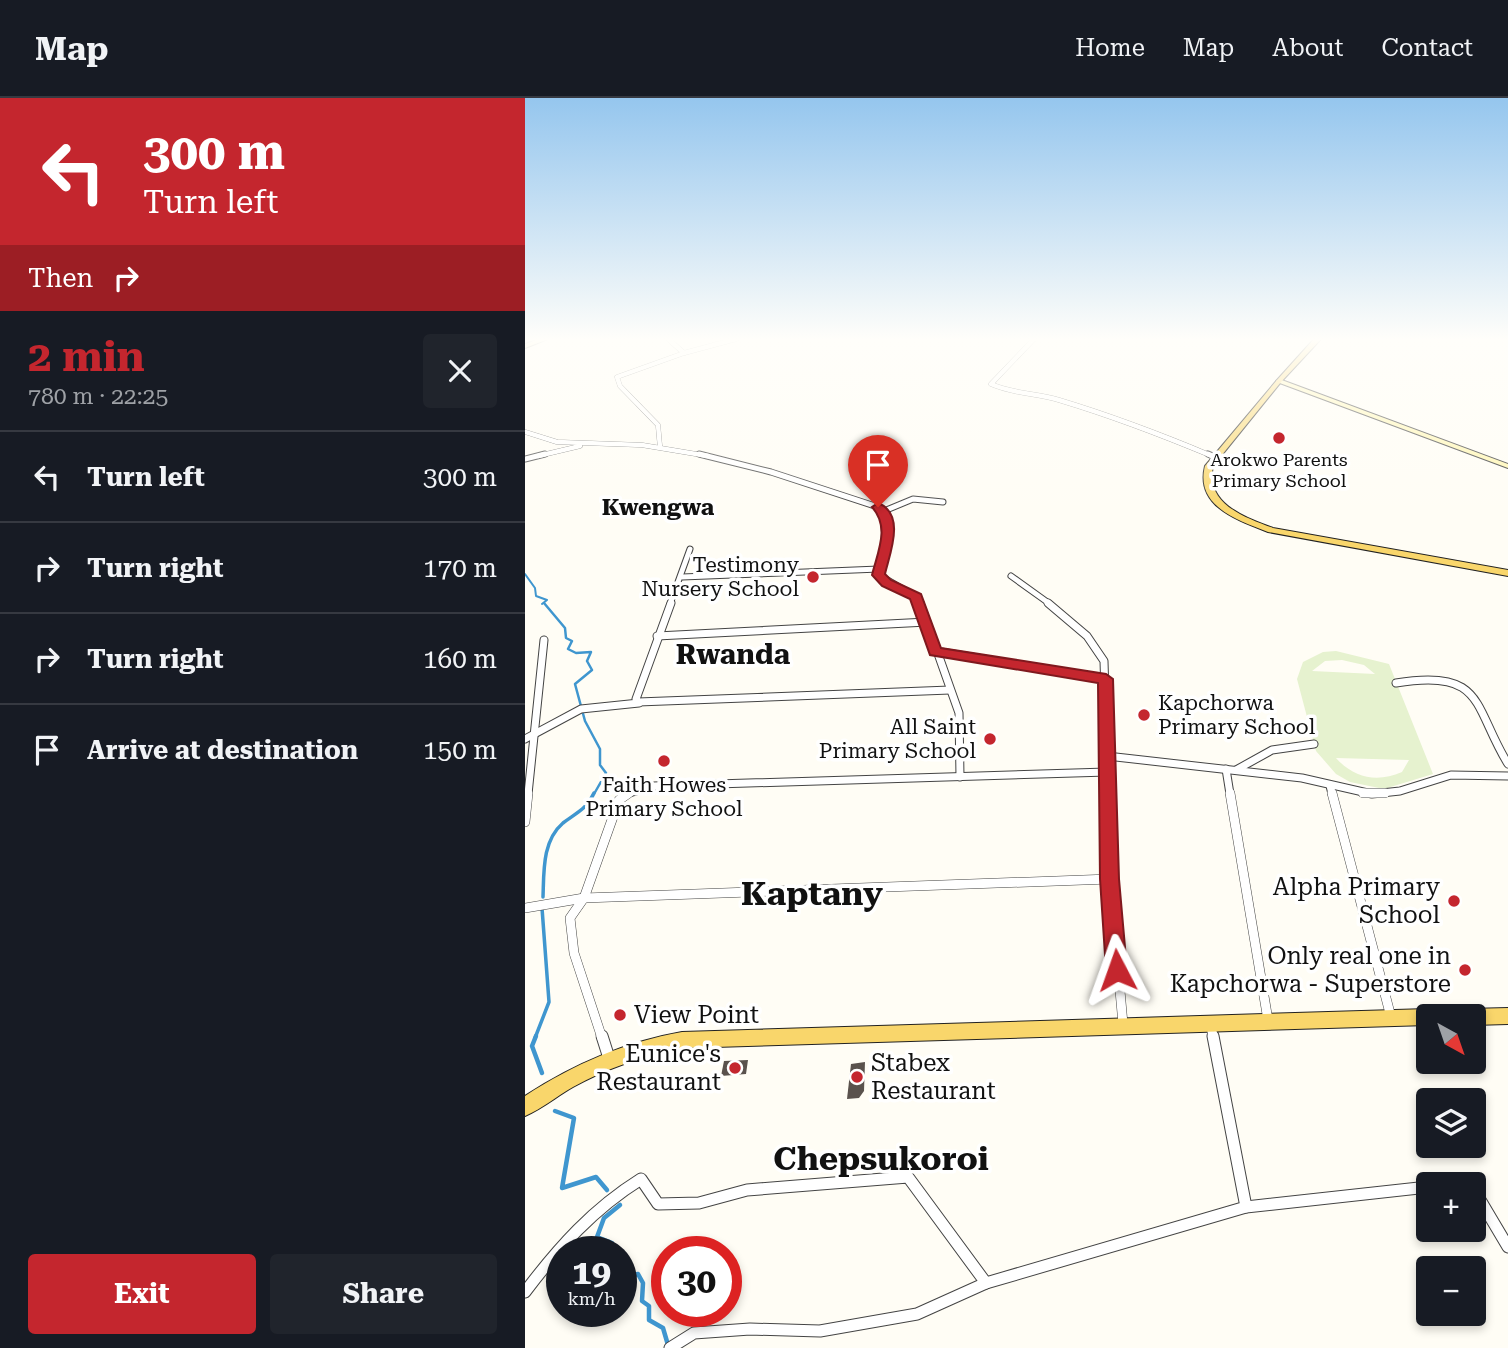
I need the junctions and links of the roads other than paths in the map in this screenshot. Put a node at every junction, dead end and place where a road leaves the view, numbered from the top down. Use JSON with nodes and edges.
{"nodes":[{"id":1,"x":633,"y":397,"type":"edge"},
{"id":2,"x":1045,"y":397,"type":"edge"},
{"id":3,"x":1266,"y":397,"type":"edge"},
{"id":4,"x":1323,"y":397,"type":"edge"},
{"id":5,"x":525,"y":432,"type":"edge"},
{"id":6,"x":584,"y":446,"type":"junction"},
{"id":7,"x":660,"y":447,"type":"junction"},
{"id":8,"x":1217,"y":458,"type":"junction"},
{"id":9,"x":525,"y":459,"type":"edge"},
{"id":10,"x":1508,"y":466,"type":"edge"},
{"id":11,"x":943,"y":502,"type":"dead end"},
{"id":12,"x":884,"y":511,"type":"junction"},
{"id":13,"x":690,"y":549,"type":"dead end"},
{"id":14,"x":879,"y":569,"type":"junction"},
{"id":15,"x":1508,"y":573,"type":"edge"},
{"id":16,"x":1011,"y":576,"type":"dead end"},
{"id":17,"x":682,"y":577,"type":"junction"},
{"id":18,"x":927,"y":622,"type":"junction"},
{"id":19,"x":657,"y":636,"type":"junction"},
{"id":20,"x":544,"y":640,"type":"dead end"},
{"id":21,"x":935,"y":651,"type":"junction"},
{"id":22,"x":1106,"y":679,"type":"junction"},
{"id":23,"x":1396,"y":682,"type":"dead end"},
{"id":24,"x":950,"y":690,"type":"junction"},
{"id":25,"x":639,"y":703,"type":"junction"},
{"id":26,"x":535,"y":737,"type":"junction"},
{"id":27,"x":525,"y":739,"type":"edge"},
{"id":28,"x":1314,"y":744,"type":"dead end"},
{"id":29,"x":1107,"y":756,"type":"junction"},
{"id":30,"x":1508,"y":764,"type":"edge"},
{"id":31,"x":1231,"y":769,"type":"junction"},
{"id":32,"x":1107,"y":772,"type":"junction"},
{"id":33,"x":1508,"y":776,"type":"edge"},
{"id":34,"x":960,"y":777,"type":"junction"},
{"id":35,"x":1330,"y":786,"type":"junction"},
{"id":36,"x":525,"y":822,"type":"edge"},
{"id":37,"x":1110,"y":879,"type":"junction"},
{"id":38,"x":584,"y":898,"type":"junction"},
{"id":39,"x":525,"y":908,"type":"edge"},
{"id":40,"x":1508,"y":1016,"type":"edge"},
{"id":41,"x":1416,"y":1017,"type":"edge"},
{"id":42,"x":1486,"y":1017,"type":"edge"},
{"id":43,"x":1391,"y":1018,"type":"junction"},
{"id":44,"x":1268,"y":1021,"type":"junction"},
{"id":45,"x":1123,"y":1024,"type":"junction"},
{"id":46,"x":1211,"y":1026,"type":"junction"},
{"id":47,"x":609,"y":1058,"type":"junction"},
{"id":48,"x":525,"y":1107,"type":"edge"},
{"id":49,"x":1416,"y":1188,"type":"edge"},
{"id":50,"x":1246,"y":1207,"type":"junction"},
{"id":51,"x":1486,"y":1210,"type":"edge"},
{"id":52,"x":1508,"y":1247,"type":"edge"},
{"id":53,"x":986,"y":1283,"type":"junction"},
{"id":54,"x":525,"y":1292,"type":"edge"},
{"id":55,"x":674,"y":1344,"type":"edge"}],
"edges":[{"from":1,"to":7,"type":"street"},
{"from":2,"to":8,"type":"street"},
{"from":3,"to":8,"type":"main road"},
{"from":4,"to":10,"type":"street"},
{"from":5,"to":6,"type":"street"},
{"from":6,"to":7,"type":"street"},
{"from":6,"to":9,"type":"street"},
{"from":7,"to":12,"type":"street"},
{"from":8,"to":15,"type":"main road"},
{"from":11,"to":12,"type":"street"},
{"from":12,"to":14,"type":"street"},
{"from":13,"to":17,"type":"street"},
{"from":14,"to":17,"type":"street"},
{"from":14,"to":18,"type":"street"},
{"from":16,"to":22,"type":"street"},
{"from":17,"to":19,"type":"street"},
{"from":18,"to":19,"type":"street"},
{"from":18,"to":21,"type":"street"},
{"from":19,"to":25,"type":"street"},
{"from":20,"to":26,"type":"street"},
{"from":21,"to":22,"type":"street"},
{"from":21,"to":24,"type":"street"},
{"from":22,"to":29,"type":"street"},
{"from":23,"to":30,"type":"street"},
{"from":24,"to":25,"type":"street"},
{"from":24,"to":34,"type":"street"},
{"from":25,"to":26,"type":"street"},
{"from":26,"to":27,"type":"street"},
{"from":26,"to":36,"type":"street"},
{"from":28,"to":31,"type":"street"},
{"from":29,"to":31,"type":"street"},
{"from":29,"to":32,"type":"street"},
{"from":31,"to":35,"type":"street"},
{"from":31,"to":44,"type":"street"},
{"from":32,"to":34,"type":"street"},
{"from":32,"to":37,"type":"street"},
{"from":33,"to":35,"type":"street"},
{"from":34,"to":38,"type":"street"},
{"from":35,"to":43,"type":"street"},
{"from":37,"to":38,"type":"street"},
{"from":37,"to":45,"type":"street"},
{"from":38,"to":39,"type":"street"},
{"from":38,"to":47,"type":"street"},
{"from":40,"to":42,"type":"main road"},
{"from":41,"to":43,"type":"main road"},
{"from":43,"to":44,"type":"main road"},
{"from":44,"to":46,"type":"main road"},
{"from":45,"to":46,"type":"main road"},
{"from":45,"to":47,"type":"main road"},
{"from":46,"to":50,"type":"street"},
{"from":47,"to":48,"type":"main road"},
{"from":49,"to":50,"type":"street"},
{"from":50,"to":53,"type":"street"},
{"from":51,"to":52,"type":"street"},
{"from":53,"to":54,"type":"street"},
{"from":53,"to":55,"type":"street"}]}
